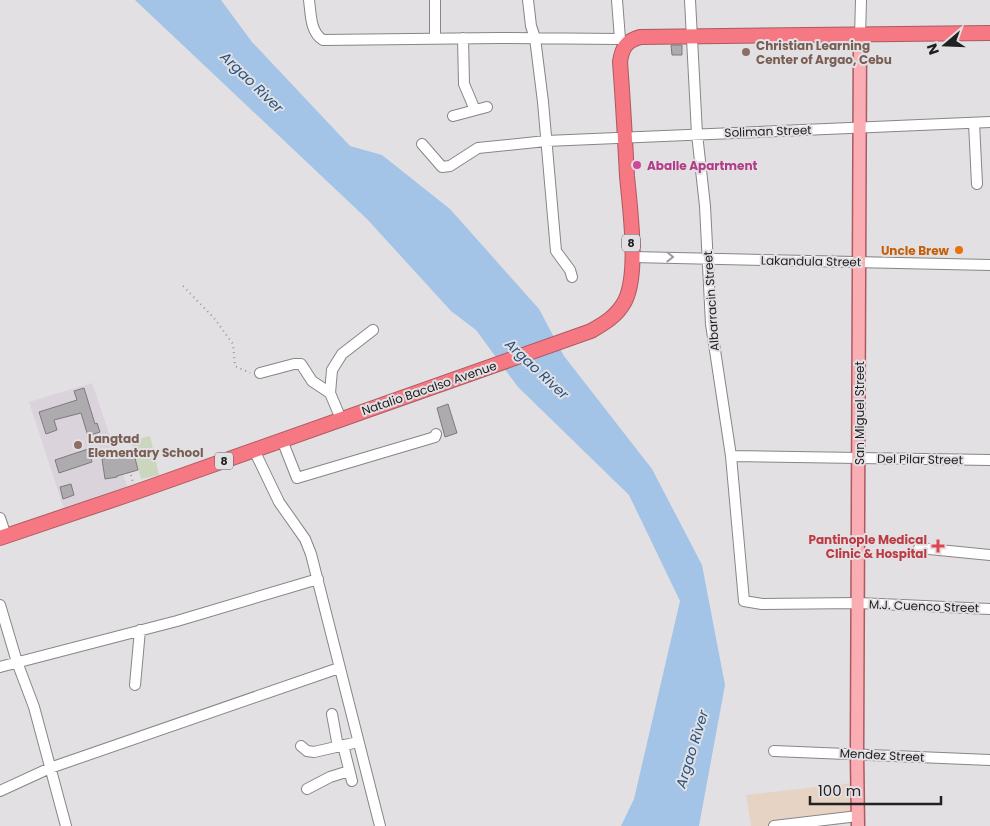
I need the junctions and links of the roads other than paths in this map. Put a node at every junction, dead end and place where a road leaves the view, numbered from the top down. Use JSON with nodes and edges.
{"nodes":[{"id":1,"x":309,"y":0,"type":"edge"},
{"id":2,"x":434,"y":0,"type":"edge"},
{"id":3,"x":528,"y":0,"type":"edge"},
{"id":4,"x":617,"y":0,"type":"edge"},
{"id":5,"x":690,"y":0,"type":"edge"},
{"id":6,"x":861,"y":0,"type":"edge"},
{"id":7,"x":990,"y":33,"type":"edge"},
{"id":8,"x":691,"y":36,"type":"junction"},
{"id":9,"x":860,"y":36,"type":"junction"},
{"id":10,"x":435,"y":38,"type":"junction"},
{"id":11,"x":463,"y":38,"type":"junction"},
{"id":12,"x":535,"y":38,"type":"junction"},
{"id":13,"x":623,"y":41,"type":"junction"},
{"id":14,"x":487,"y":107,"type":"dead end"},
{"id":15,"x":475,"y":110,"type":"junction"},
{"id":16,"x":453,"y":116,"type":"dead end"},
{"id":17,"x":990,"y":122,"type":"edge"},
{"id":18,"x":974,"y":123,"type":"junction"},
{"id":19,"x":860,"y":128,"type":"junction"},
{"id":20,"x":697,"y":134,"type":"junction"},
{"id":21,"x":625,"y":137,"type":"junction"},
{"id":22,"x":546,"y":141,"type":"junction"},
{"id":23,"x":422,"y":144,"type":"dead end"},
{"id":24,"x":977,"y":184,"type":"dead end"},
{"id":25,"x":632,"y":256,"type":"junction"},
{"id":26,"x":708,"y":258,"type":"junction"},
{"id":27,"x":859,"y":262,"type":"junction"},
{"id":28,"x":990,"y":265,"type":"edge"},
{"id":29,"x":572,"y":277,"type":"dead end"},
{"id":30,"x":373,"y":330,"type":"dead end"},
{"id":31,"x":260,"y":373,"type":"road end"},
{"id":32,"x":330,"y":393,"type":"junction"},
{"id":33,"x":341,"y":419,"type":"junction"},
{"id":34,"x":436,"y":434,"type":"dead end"},
{"id":35,"x":282,"y":440,"type":"junction"},
{"id":36,"x":254,"y":450,"type":"junction"},
{"id":37,"x":731,"y":456,"type":"junction"},
{"id":38,"x":859,"y":458,"type":"junction"},
{"id":39,"x":990,"y":460,"type":"edge"},
{"id":40,"x":0,"y":518,"type":"edge"},
{"id":41,"x":3,"y":537,"type":"edge"},
{"id":42,"x":919,"y":548,"type":"dead end"},
{"id":43,"x":990,"y":554,"type":"edge"},
{"id":44,"x":318,"y":579,"type":"junction"},
{"id":45,"x":744,"y":600,"type":"joint"},
{"id":46,"x":858,"y":603,"type":"junction"},
{"id":47,"x":0,"y":605,"type":"edge"},
{"id":48,"x":990,"y":608,"type":"edge"},
{"id":49,"x":140,"y":630,"type":"junction"},
{"id":50,"x":17,"y":662,"type":"junction"},
{"id":51,"x":0,"y":667,"type":"edge"},
{"id":52,"x":339,"y":668,"type":"junction"},
{"id":53,"x":135,"y":685,"type":"dead end"},
{"id":54,"x":332,"y":714,"type":"dead end"},
{"id":55,"x":358,"y":742,"type":"junction"},
{"id":56,"x":301,"y":746,"type":"dead end"},
{"id":57,"x":341,"y":746,"type":"junction"},
{"id":58,"x":774,"y":751,"type":"dead end"},
{"id":59,"x":857,"y":754,"type":"junction"},
{"id":60,"x":990,"y":760,"type":"edge"},
{"id":61,"x":50,"y":768,"type":"junction"},
{"id":62,"x":349,"y":771,"type":"junction"},
{"id":63,"x":352,"y":781,"type":"dead end"},
{"id":64,"x":308,"y":789,"type":"dead end"},
{"id":65,"x":0,"y":791,"type":"edge"},
{"id":66,"x":858,"y":821,"type":"edge"},
{"id":67,"x":66,"y":826,"type":"edge"},
{"id":68,"x":380,"y":826,"type":"edge"},
{"id":69,"x":774,"y":826,"type":"edge"}],
"edges":[{"from":1,"to":10,"type":"street"},
{"from":2,"to":10,"type":"street"},
{"from":3,"to":12,"type":"street"},
{"from":4,"to":13,"type":"street"},
{"from":5,"to":8,"type":"street","name":"Albarracin Street"},
{"from":6,"to":9,"type":"street","name":"San Miguel Street"},
{"from":7,"to":9,"type":"highway"},
{"from":8,"to":9,"type":"highway"},
{"from":8,"to":13,"type":"highway"},
{"from":8,"to":20,"type":"street","name":"Albarracin Street"},
{"from":9,"to":19,"type":"main road","name":"San Miguel Street"},
{"from":10,"to":11,"type":"street"},
{"from":11,"to":12,"type":"street"},
{"from":11,"to":15,"type":"street"},
{"from":12,"to":13,"type":"street"},
{"from":12,"to":22,"type":"street"},
{"from":13,"to":21,"type":"highway","name":"Natalio Bacalso Avenue","number":"8"},
{"from":14,"to":15,"type":"street"},
{"from":15,"to":16,"type":"street"},
{"from":17,"to":18,"type":"street","name":"Soliman Street"},
{"from":18,"to":19,"type":"street","name":"Soliman Street"},
{"from":18,"to":24,"type":"street"},
{"from":19,"to":20,"type":"street","name":"Soliman Street"},
{"from":19,"to":27,"type":"main road","name":"San Miguel Street"},
{"from":20,"to":21,"type":"street","name":"Soliman Street"},
{"from":20,"to":26,"type":"street","name":"Albarracin Street"},
{"from":21,"to":22,"type":"street","name":"Soliman Street"},
{"from":21,"to":25,"type":"highway","name":"Natalio Bacalso Avenue","number":"8"},
{"from":22,"to":23,"type":"street","name":"Soliman Street"},
{"from":22,"to":29,"type":"street"},
{"from":25,"to":26,"type":"street","name":"Lakandula Street","one_way":true},
{"from":25,"to":33,"type":"highway","name":"Natalio Bacalso Avenue","number":"8"},
{"from":26,"to":27,"type":"street","name":"Lakandula Street"},
{"from":26,"to":37,"type":"street","name":"Albarracin Street"},
{"from":27,"to":28,"type":"street","name":"Lakandula Street"},
{"from":27,"to":38,"type":"main road","name":"San Miguel Street"},
{"from":30,"to":32,"type":"street"},
{"from":31,"to":32,"type":"street"},
{"from":32,"to":33,"type":"street"},
{"from":33,"to":35,"type":"highway","name":"Natalio Bacalso Avenue","number":"8"},
{"from":34,"to":35,"type":"street"},
{"from":35,"to":36,"type":"highway","name":"Natalio Bacalso Avenue","number":"8"},
{"from":36,"to":41,"type":"highway","name":"Natalio Bacalso Avenue","number":"8"},
{"from":36,"to":44,"type":"street"},
{"from":37,"to":38,"type":"street","name":"Del Pilar Street"},
{"from":37,"to":45,"type":"street","name":"Albarracin Street"},
{"from":38,"to":39,"type":"street","name":"Del Pilar Street"},
{"from":38,"to":46,"type":"main road","name":"San Miguel Street"},
{"from":40,"to":41,"type":"street"},
{"from":42,"to":43,"type":"street"},
{"from":44,"to":49,"type":"street"},
{"from":44,"to":52,"type":"street"},
{"from":45,"to":46,"type":"street","name":"M.J. Cuenco Street"},
{"from":46,"to":48,"type":"street","name":"M.J. Cuenco Street"},
{"from":46,"to":59,"type":"main road","name":"San Miguel Street"},
{"from":47,"to":50,"type":"street"},
{"from":49,"to":50,"type":"street"},
{"from":49,"to":53,"type":"street"},
{"from":50,"to":51,"type":"street"},
{"from":50,"to":61,"type":"street"},
{"from":52,"to":55,"type":"street"},
{"from":52,"to":61,"type":"street"},
{"from":54,"to":57,"type":"street"},
{"from":55,"to":57,"type":"street"},
{"from":55,"to":68,"type":"street"},
{"from":56,"to":57,"type":"street"},
{"from":57,"to":62,"type":"street"},
{"from":58,"to":59,"type":"street","name":"Mendez Street"},
{"from":59,"to":60,"type":"street","name":"Mendez Street"},
{"from":59,"to":66,"type":"main road","name":"San Miguel Street"},
{"from":61,"to":65,"type":"street"},
{"from":61,"to":67,"type":"street"},
{"from":62,"to":63,"type":"street"},
{"from":62,"to":64,"type":"street"},
{"from":66,"to":69,"type":"street"}]}
